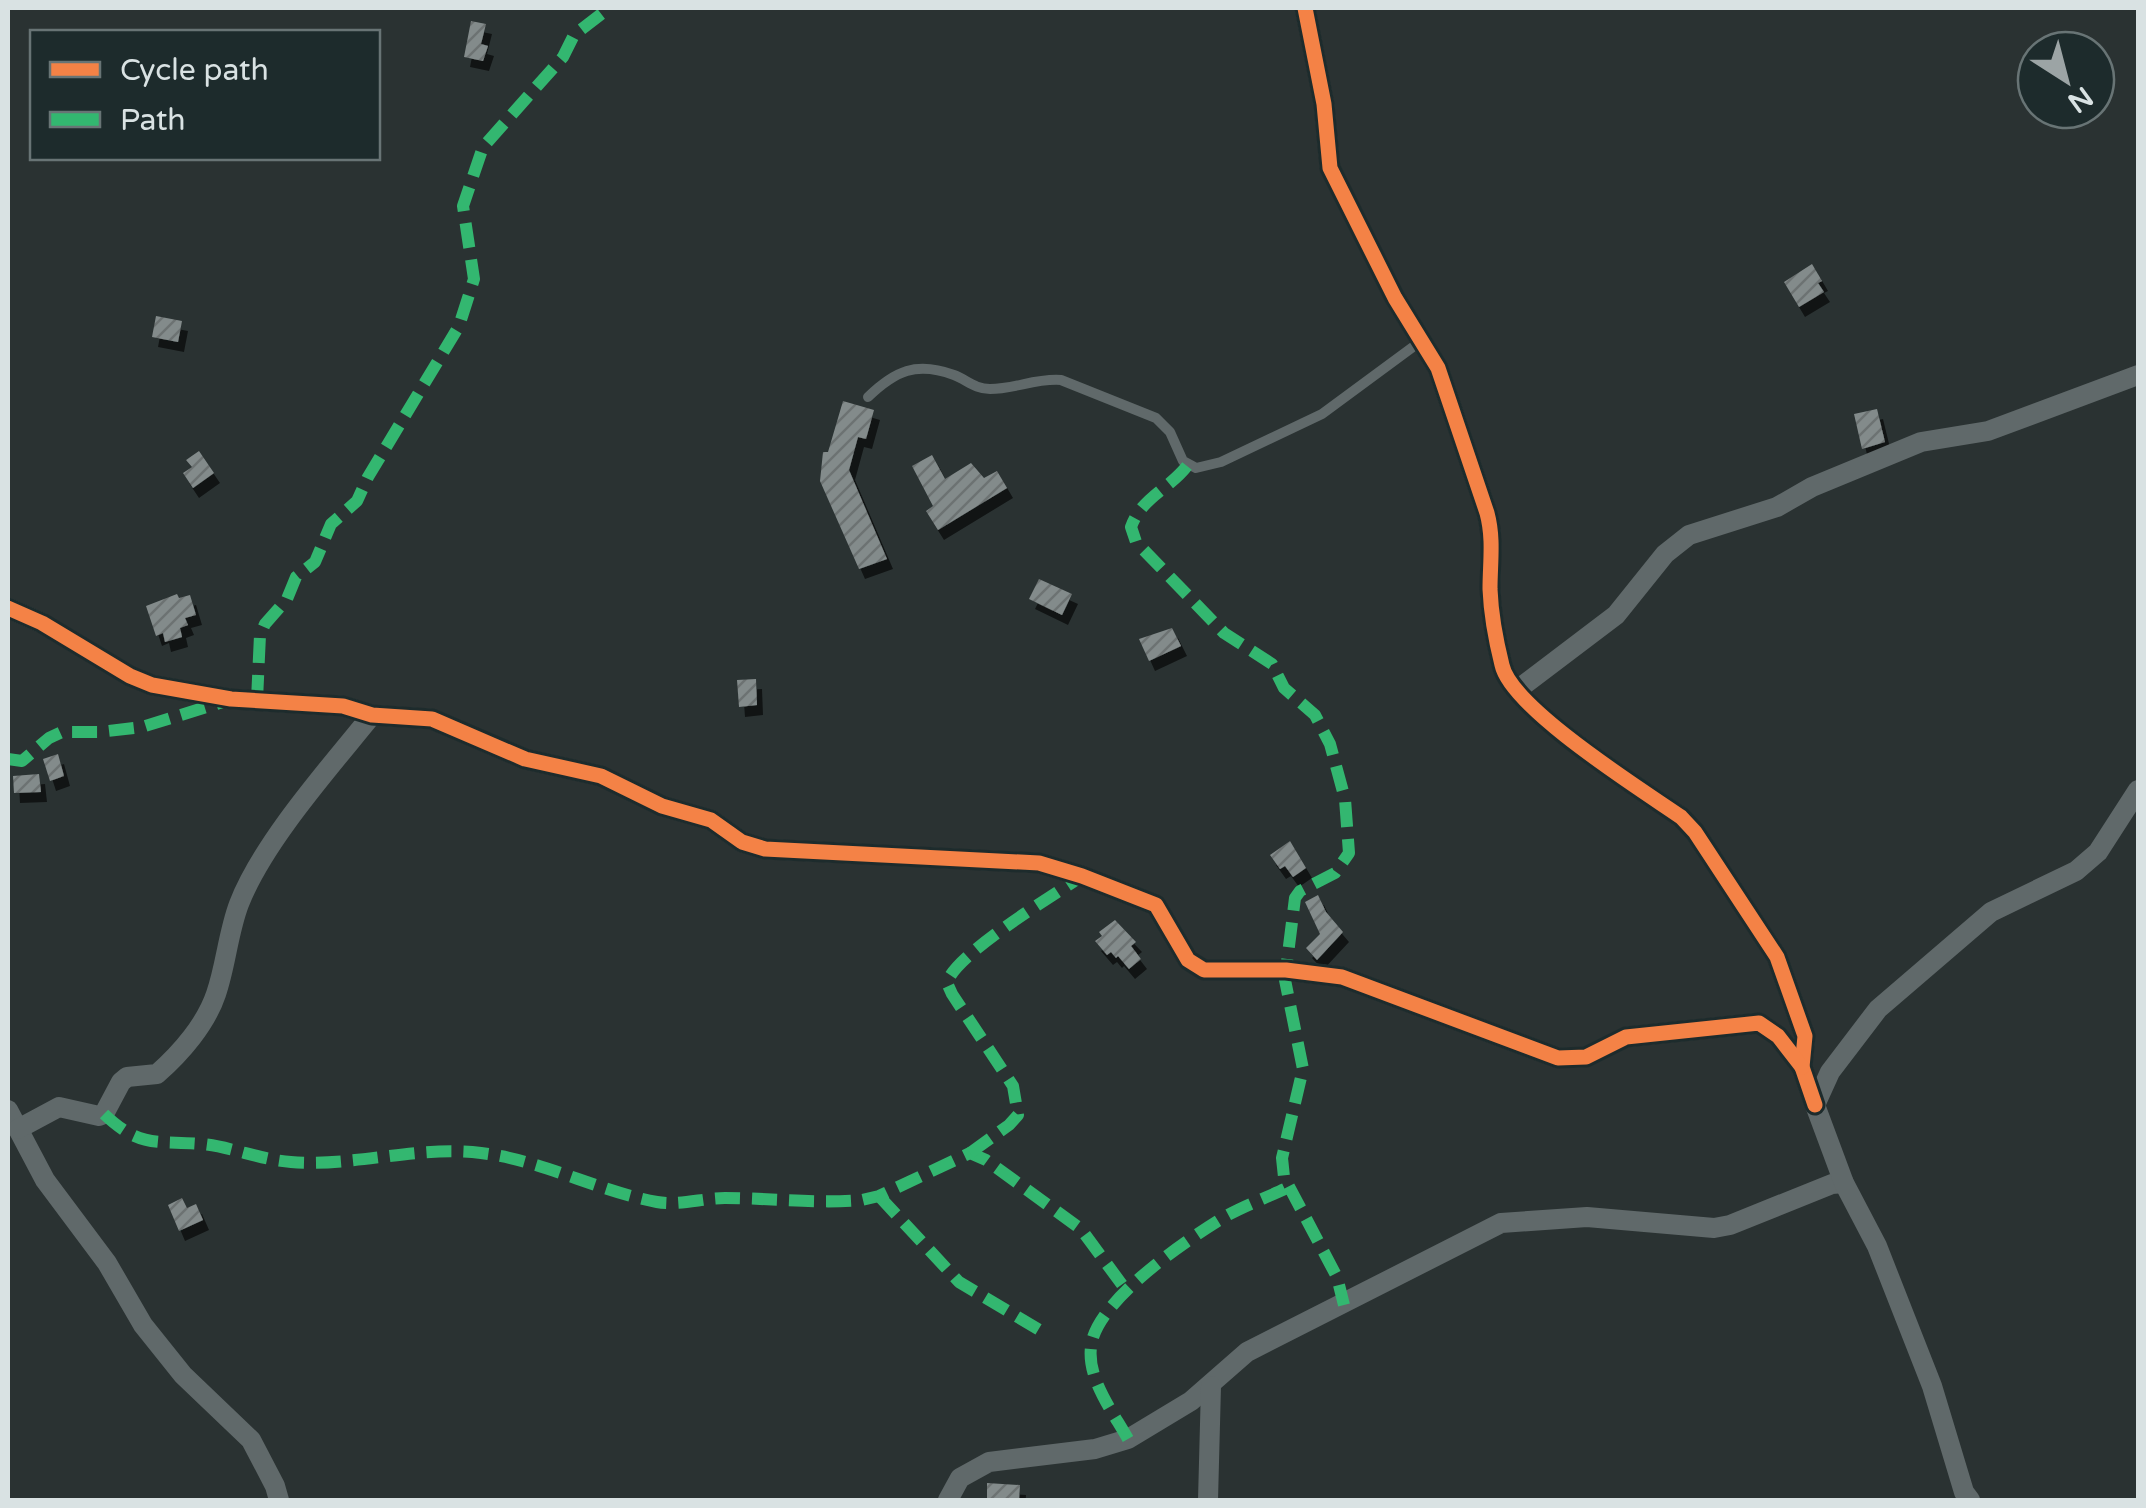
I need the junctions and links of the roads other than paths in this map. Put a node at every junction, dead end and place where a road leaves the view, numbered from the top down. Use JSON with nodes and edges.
{"nodes":[{"id":1,"x":1305,"y":8,"type":"edge"},
{"id":2,"x":1422,"y":340,"type":"junction"},
{"id":3,"x":2138,"y":375,"type":"edge"},
{"id":4,"x":868,"y":397,"type":"dead end"},
{"id":5,"x":8,"y":608,"type":"edge"},
{"id":6,"x":1516,"y":690,"type":"junction"},
{"id":7,"x":372,"y":715,"type":"junction"},
{"id":8,"x":2138,"y":790,"type":"edge"},
{"id":9,"x":1795,"y":1013,"type":"junction"},
{"id":10,"x":1759,"y":1022,"type":"junction"},
{"id":11,"x":1802,"y":1068,"type":"junction"},
{"id":12,"x":1815,"y":1105,"type":"junction"},
{"id":13,"x":13,"y":1120,"type":"edge"},
{"id":14,"x":1844,"y":1183,"type":"junction"},
{"id":15,"x":1211,"y":1386,"type":"junction"},
{"id":16,"x":279,"y":1500,"type":"edge"},
{"id":17,"x":948,"y":1500,"type":"edge"},
{"id":18,"x":1208,"y":1500,"type":"edge"},
{"id":19,"x":1970,"y":1500,"type":"edge"}],
"edges":[{"from":1,"to":2,"type":"street"},
{"from":2,"to":4,"type":"lane"},
{"from":2,"to":6,"type":"street"},
{"from":3,"to":6,"type":"street"},
{"from":5,"to":7,"type":"street"},
{"from":6,"to":9,"type":"street"},
{"from":7,"to":10,"type":"street"},
{"from":7,"to":13,"type":"street"},
{"from":8,"to":12,"type":"street"},
{"from":9,"to":10,"type":"street"},
{"from":9,"to":11,"type":"street"},
{"from":10,"to":11,"type":"street"},
{"from":11,"to":12,"type":"street"},
{"from":12,"to":14,"type":"street"},
{"from":13,"to":16,"type":"street"},
{"from":14,"to":15,"type":"street"},
{"from":14,"to":19,"type":"street"},
{"from":15,"to":17,"type":"street"},
{"from":15,"to":18,"type":"street"}]}
